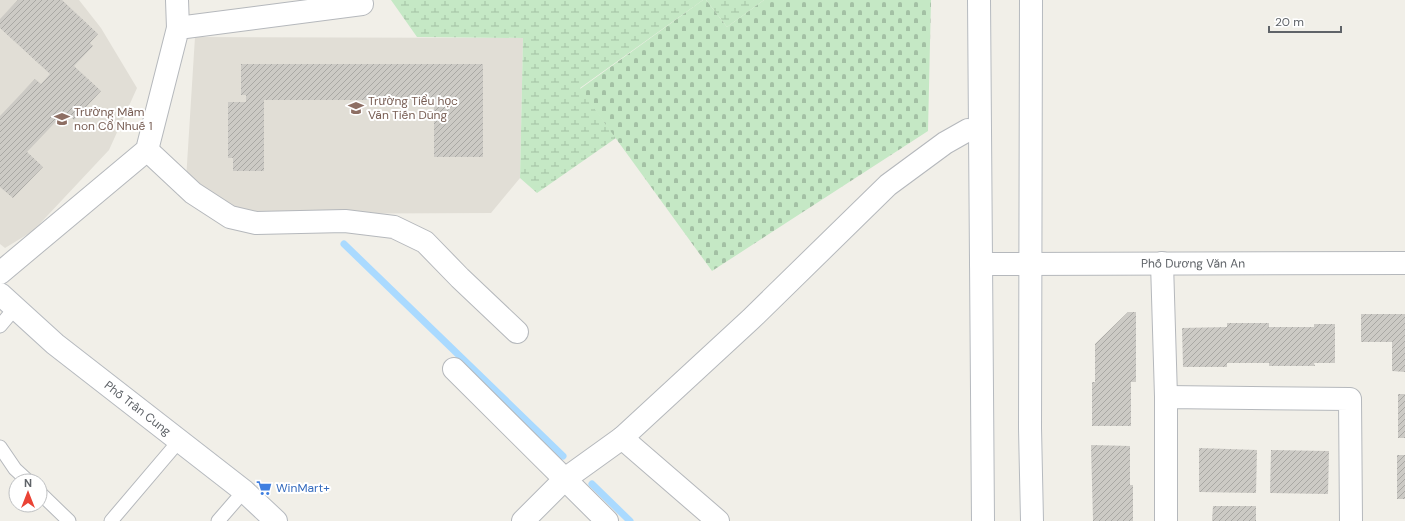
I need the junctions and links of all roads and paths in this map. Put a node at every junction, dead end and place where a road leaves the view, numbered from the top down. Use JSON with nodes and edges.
{"nodes":[{"id":1,"x":177,"y":0,"type":"edge"},
{"id":2,"x":979,"y":0,"type":"edge"},
{"id":3,"x":1031,"y":0,"type":"edge"},
{"id":4,"x":362,"y":4,"type":"dead end"},
{"id":5,"x":178,"y":28,"type":"junction"},
{"id":6,"x":968,"y":130,"type":"dead end"},
{"id":7,"x":147,"y":150,"type":"junction"},
{"id":8,"x":1162,"y":263,"type":"junction"},
{"id":9,"x":1405,"y":263,"type":"edge"},
{"id":10,"x":981,"y":264,"type":"junction"},
{"id":11,"x":1031,"y":264,"type":"junction"},
{"id":12,"x":0,"y":273,"type":"edge"},
{"id":13,"x":8,"y":301,"type":"edge"},
{"id":14,"x":0,"y":326,"type":"edge"},
{"id":15,"x":517,"y":332,"type":"dead end"},
{"id":16,"x":454,"y":369,"type":"dead end"},
{"id":17,"x":1166,"y":397,"type":"junction"},
{"id":18,"x":622,"y":438,"type":"junction"},
{"id":19,"x":179,"y":441,"type":"junction"},
{"id":20,"x":0,"y":446,"type":"edge"},
{"id":21,"x":19,"y":473,"type":"edge"},
{"id":22,"x":565,"y":479,"type":"junction"},
{"id":23,"x":244,"y":491,"type":"junction"},
{"id":24,"x":48,"y":501,"type":"edge"},
{"id":25,"x":69,"y":521,"type":"edge"},
{"id":26,"x":111,"y":521,"type":"edge"},
{"id":27,"x":218,"y":521,"type":"edge"},
{"id":28,"x":276,"y":521,"type":"edge"},
{"id":29,"x":523,"y":521,"type":"edge"},
{"id":30,"x":607,"y":521,"type":"edge"},
{"id":31,"x":718,"y":521,"type":"edge"},
{"id":32,"x":983,"y":521,"type":"edge"},
{"id":33,"x":1032,"y":521,"type":"edge"},
{"id":34,"x":1166,"y":521,"type":"edge"},
{"id":35,"x":1351,"y":521,"type":"edge"}],
"edges":[{"from":1,"to":5,"type":"street"},
{"from":2,"to":10,"type":"street"},
{"from":3,"to":11,"type":"street"},
{"from":4,"to":5,"type":"street"},
{"from":5,"to":7,"type":"street"},
{"from":6,"to":18,"type":"street"},
{"from":7,"to":12,"type":"street"},
{"from":7,"to":15,"type":"street"},
{"from":8,"to":9,"type":"street","name":"Phố Dương Văn An"},
{"from":8,"to":11,"type":"street","name":"Phố Dương Văn An"},
{"from":8,"to":17,"type":"street"},
{"from":10,"to":11,"type":"street","name":"Phố Dương Văn An"},
{"from":10,"to":32,"type":"street"},
{"from":11,"to":33,"type":"street"},
{"from":13,"to":14,"type":"lane"},
{"from":13,"to":19,"type":"street","name":"Phố Trần Cung"},
{"from":16,"to":22,"type":"street"},
{"from":17,"to":34,"type":"street"},
{"from":17,"to":35,"type":"street"},
{"from":18,"to":22,"type":"street"},
{"from":18,"to":31,"type":"street"},
{"from":19,"to":23,"type":"street","name":"Phố Trần Cung"},
{"from":19,"to":26,"type":"lane"},
{"from":20,"to":21,"type":"lane"},
{"from":22,"to":29,"type":"street"},
{"from":22,"to":30,"type":"street"},
{"from":23,"to":27,"type":"lane"},
{"from":23,"to":28,"type":"street","name":"Phố Trần Cung"},
{"from":24,"to":25,"type":"lane"}]}
